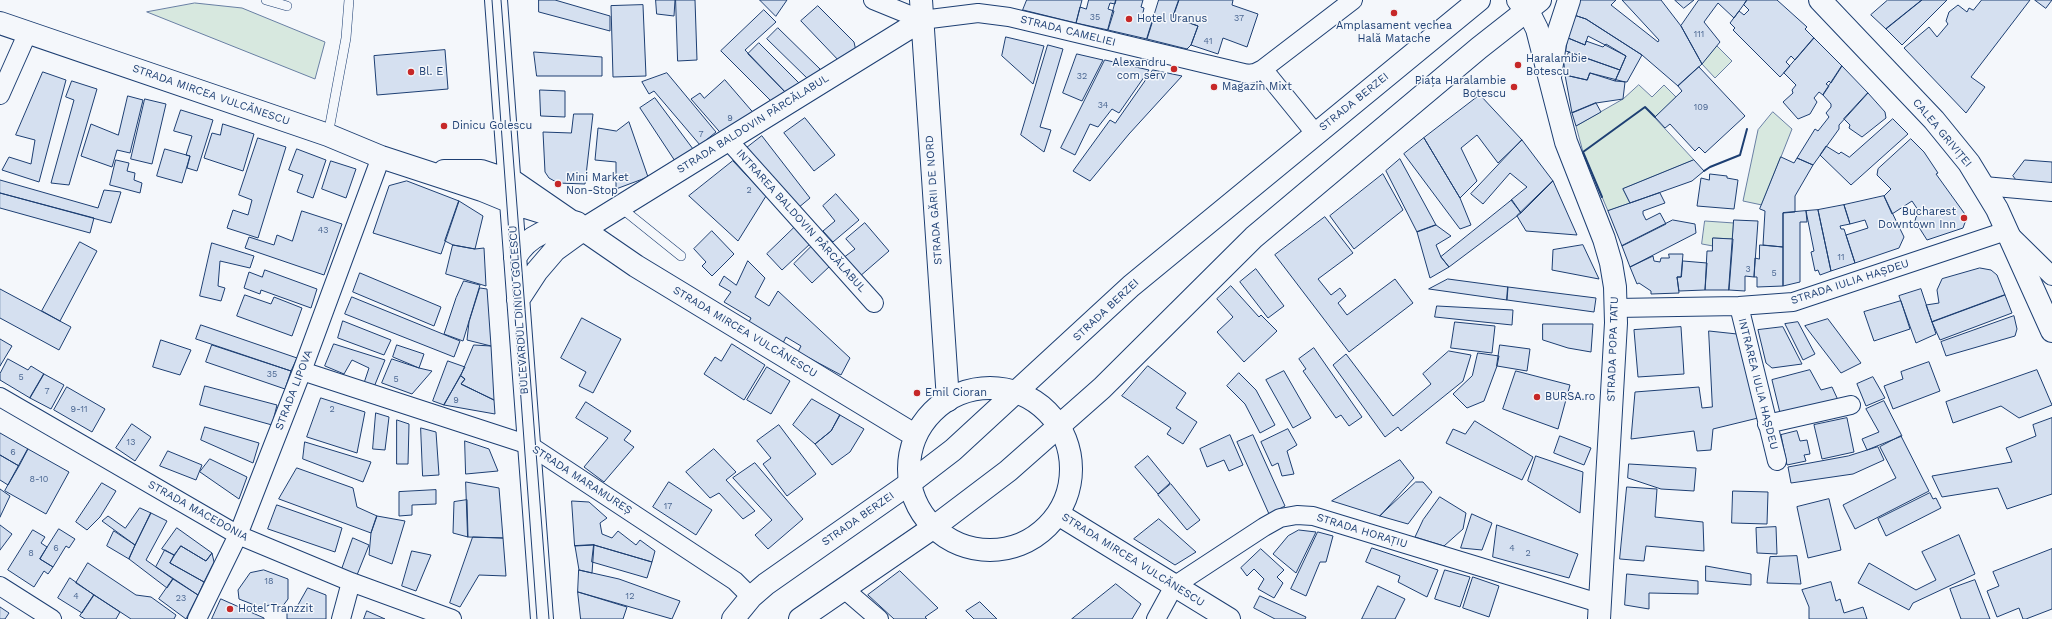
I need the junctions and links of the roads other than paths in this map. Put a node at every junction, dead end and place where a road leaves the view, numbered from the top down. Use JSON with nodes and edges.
{"nodes":[{"id":1,"x":266,"y":0,"type":"edge"},
{"id":2,"x":349,"y":0,"type":"edge"},
{"id":3,"x":496,"y":0,"type":"edge"},
{"id":4,"x":873,"y":0,"type":"edge"},
{"id":5,"x":1353,"y":0,"type":"edge"},
{"id":6,"x":1479,"y":0,"type":"edge"},
{"id":7,"x":1569,"y":0,"type":"edge"},
{"id":8,"x":1820,"y":0,"type":"edge"},
{"id":9,"x":1528,"y":4,"type":"edge"},
{"id":10,"x":286,"y":6,"type":"dead end"},
{"id":11,"x":921,"y":10,"type":"edge"},
{"id":12,"x":0,"y":23,"type":"edge"},
{"id":13,"x":28,"y":32,"type":"junction"},
{"id":14,"x":1263,"y":69,"type":"junction"},
{"id":15,"x":1550,"y":77,"type":"junction"},
{"id":16,"x":0,"y":95,"type":"edge"},
{"id":17,"x":1316,"y":133,"type":"junction"},
{"id":18,"x":328,"y":135,"type":"junction"},
{"id":19,"x":728,"y":140,"type":"junction"},
{"id":20,"x":380,"y":157,"type":"junction"},
{"id":21,"x":421,"y":171,"type":"junction"},
{"id":22,"x":509,"y":180,"type":"junction"},
{"id":23,"x":1984,"y":186,"type":"junction"},
{"id":24,"x":2052,"y":192,"type":"edge"},
{"id":25,"x":511,"y":202,"type":"junction"},
{"id":26,"x":620,"y":207,"type":"junction"},
{"id":27,"x":581,"y":226,"type":"junction"},
{"id":28,"x":2006,"y":231,"type":"junction"},
{"id":29,"x":681,"y":256,"type":"dead end"},
{"id":30,"x":515,"y":258,"type":"junction"},
{"id":31,"x":2052,"y":276,"type":"edge"},
{"id":32,"x":518,"y":300,"type":"junction"},
{"id":33,"x":874,"y":303,"type":"dead end"},
{"id":34,"x":1739,"y":306,"type":"junction"},
{"id":35,"x":1616,"y":308,"type":"junction"},
{"id":36,"x":2052,"y":331,"type":"edge"},
{"id":37,"x":302,"y":371,"type":"junction"},
{"id":38,"x":1017,"y":393,"type":"junction"},
{"id":39,"x":0,"y":397,"type":"edge"},
{"id":40,"x":948,"y":400,"type":"junction"},
{"id":41,"x":1851,"y":405,"type":"dead end"},
{"id":42,"x":1768,"y":424,"type":"junction"},
{"id":43,"x":1059,"y":426,"type":"junction"},
{"id":44,"x":916,"y":436,"type":"junction"},
{"id":45,"x":529,"y":445,"type":"junction"},
{"id":46,"x":1777,"y":461,"type":"dead end"},
{"id":47,"x":910,"y":483,"type":"junction"},
{"id":48,"x":1058,"y":514,"type":"junction"},
{"id":49,"x":934,"y":527,"type":"junction"},
{"id":50,"x":238,"y":535,"type":"junction"},
{"id":51,"x":351,"y":582,"type":"junction"},
{"id":52,"x":0,"y":586,"type":"edge"},
{"id":53,"x":1174,"y":586,"type":"junction"},
{"id":54,"x":844,"y":589,"type":"junction"},
{"id":55,"x":751,"y":596,"type":"junction"},
{"id":56,"x":1599,"y":611,"type":"edge"},
{"id":57,"x":52,"y":619,"type":"edge"},
{"id":58,"x":197,"y":619,"type":"edge"},
{"id":59,"x":341,"y":619,"type":"edge"},
{"id":60,"x":452,"y":619,"type":"edge"},
{"id":61,"x":542,"y":619,"type":"edge"},
{"id":62,"x":733,"y":619,"type":"edge"},
{"id":63,"x":800,"y":619,"type":"edge"},
{"id":64,"x":879,"y":619,"type":"edge"},
{"id":65,"x":1156,"y":619,"type":"edge"},
{"id":66,"x":1229,"y":619,"type":"edge"}],
"edges":[{"from":1,"to":10,"type":"lane"},
{"from":2,"to":18,"type":"lane"},
{"from":3,"to":22,"type":"main road","name":"BULEVARDUL DINICU GOLESCU"},
{"from":4,"to":11,"type":"street"},
{"from":5,"to":14,"type":"street"},
{"from":6,"to":17,"type":"main road","name":"STRADA BERZEI"},
{"from":7,"to":15,"type":"main road"},
{"from":8,"to":23,"type":"main road","name":"CALEA GRIVIȚEI"},
{"from":9,"to":15,"type":"main road","name":"STRADA POPA TATU"},
{"from":9,"to":43,"type":"main road"},
{"from":11,"to":14,"type":"street","name":"STRADA CAMELIEI"},
{"from":11,"to":19,"type":"main road","name":"STRADA BALDOVIN PÂRCĂLABUL"},
{"from":11,"to":40,"type":"main road","name":"STRADA GĂRII DE NORD"},
{"from":12,"to":13,"type":"main road","name":"STRADA MIRCEA VULCĂNESCU"},
{"from":13,"to":16,"type":"street"},
{"from":13,"to":18,"type":"main road","name":"STRADA MIRCEA VULCĂNESCU"},
{"from":14,"to":17,"type":"street"},
{"from":15,"to":35,"type":"main road","name":"STRADA POPA TATU"},
{"from":17,"to":38,"type":"main road","name":"STRADA BERZEI"},
{"from":18,"to":20,"type":"main road","name":"STRADA MIRCEA VULCĂNESCU"},
{"from":19,"to":26,"type":"main road","name":"STRADA BALDOVIN PÂRCĂLABUL"},
{"from":19,"to":33,"type":"street","name":"INTRAREA BALDOVIN PÂRCĂLABUL"},
{"from":20,"to":21,"type":"main road","name":"STRADA MIRCEA VULCĂNESCU"},
{"from":20,"to":37,"type":"street","name":"STRADA LIPOVA"},
{"from":21,"to":22,"type":"main road","name":"STRADA MIRCEA VULCĂNESCU"},
{"from":21,"to":25,"type":"main road","name":"STRADA MIRCEA VULCĂNESCU"},
{"from":22,"to":25,"type":"main road","name":"BULEVARDUL DINICU GOLESCU"},
{"from":22,"to":27,"type":"main road","name":"STRADA MIRCEA VULCĂNESCU"},
{"from":23,"to":24,"type":"street"},
{"from":23,"to":28,"type":"main road","name":"CALEA GRIVIȚEI"},
{"from":25,"to":27,"type":"main road","name":"STRADA MIRCEA VULCĂNESCU"},
{"from":25,"to":30,"type":"main road","name":"BULEVARDUL DINICU GOLESCU"},
{"from":26,"to":27,"type":"main road","name":"STRADA BALDOVIN PÂRCĂLABUL"},
{"from":26,"to":29,"type":"lane"},
{"from":27,"to":30,"type":"main road"},
{"from":27,"to":32,"type":"main road","name":"STRADA BALDOVIN PÂRCĂLABUL"},
{"from":27,"to":44,"type":"main road","name":"STRADA MIRCEA VULCĂNESCU"},
{"from":28,"to":31,"type":"street"},
{"from":28,"to":34,"type":"street","name":"STRADA IULIA HAȘDEU"},
{"from":28,"to":36,"type":"main road","name":"CALEA GRIVIȚEI"},
{"from":30,"to":32,"type":"main road","name":"BULEVARDUL DINICU GOLESCU"},
{"from":32,"to":45,"type":"main road","name":"BULEVARDUL DINICU GOLESCU"},
{"from":34,"to":35,"type":"street","name":"STRADA IULIA HAȘDEU"},
{"from":34,"to":42,"type":"street","name":"INTRAREA IULIA HAȘDEU"},
{"from":35,"to":56,"type":"main road","name":"STRADA POPA TATU"},
{"from":37,"to":45,"type":"street","name":"STRADA MARAMUREȘ"},
{"from":37,"to":50,"type":"street","name":"STRADA LIPOVA"},
{"from":38,"to":40,"type":"main road"},
{"from":38,"to":43,"type":"main road"},
{"from":38,"to":47,"type":"main road","name":"STRADA BERZEI"},
{"from":39,"to":50,"type":"street","name":"STRADA MACEDONIA"},
{"from":40,"to":44,"type":"main road"},
{"from":41,"to":42,"type":"street"},
{"from":42,"to":46,"type":"street","name":"INTRAREA IULIA HAȘDEU"},
{"from":43,"to":48,"type":"main road"},
{"from":43,"to":49,"type":"main road"},
{"from":44,"to":47,"type":"main road"},
{"from":45,"to":55,"type":"street","name":"STRADA MARAMUREȘ"},
{"from":45,"to":61,"type":"main road","name":"BULEVARDUL DINICU GOLESCU"},
{"from":47,"to":49,"type":"main road"},
{"from":47,"to":55,"type":"main road","name":"STRADA BERZEI"},
{"from":48,"to":49,"type":"main road"},
{"from":48,"to":53,"type":"main road","name":"STRADA MIRCEA VULCĂNESCU"},
{"from":49,"to":54,"type":"main road"},
{"from":50,"to":51,"type":"street","name":"STRADA MACEDONIA"},
{"from":50,"to":58,"type":"street","name":"STRADA LIPOVA"},
{"from":51,"to":59,"type":"street"},
{"from":51,"to":60,"type":"street","name":"STRADA MACEDONIA"},
{"from":52,"to":57,"type":"street"},
{"from":53,"to":56,"type":"street","name":"STRADA HORAȚIU"},
{"from":53,"to":65,"type":"street","name":"STRADA HORAȚIU"},
{"from":53,"to":66,"type":"main road","name":"STRADA MIRCEA VULCĂNESCU"},
{"from":54,"to":63,"type":"main road"},
{"from":54,"to":64,"type":"street"},
{"from":55,"to":62,"type":"main road","name":"STRADA BERZEI"}]}
